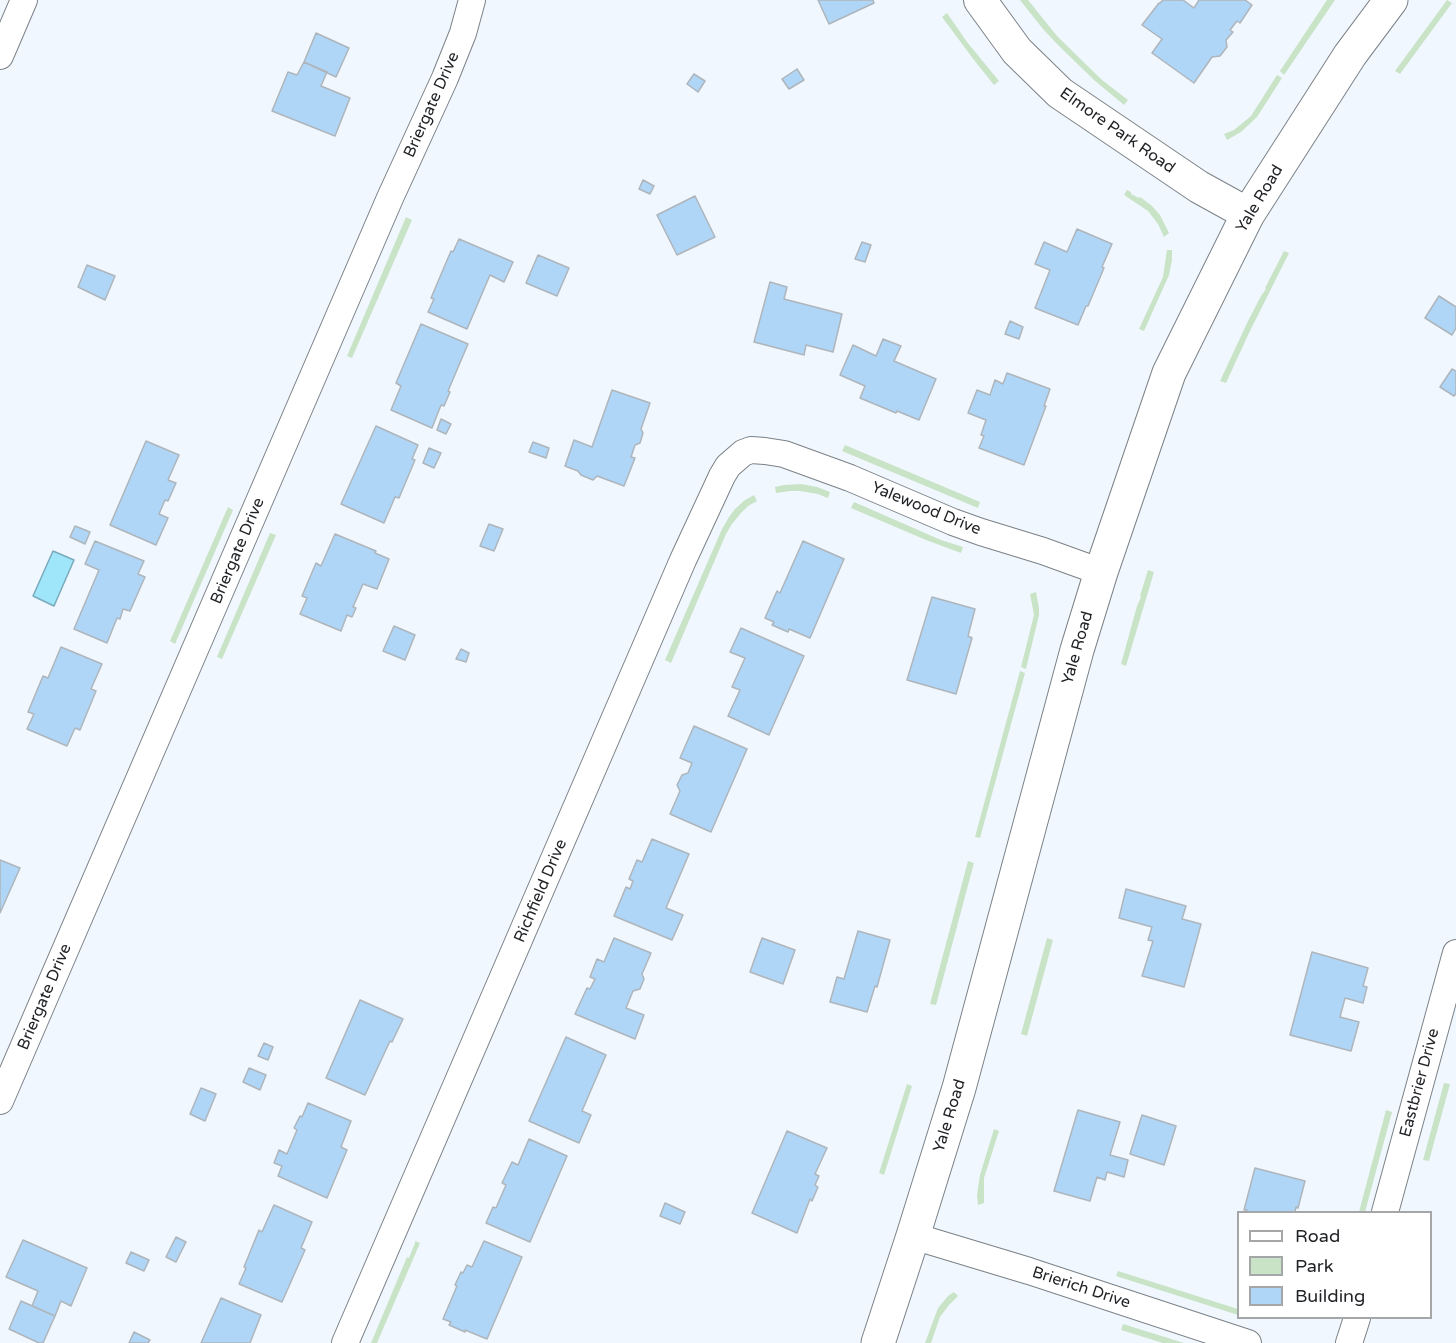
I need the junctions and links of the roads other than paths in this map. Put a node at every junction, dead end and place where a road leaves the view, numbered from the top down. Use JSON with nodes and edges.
{"nodes":[{"id":1,"x":24,"y":0,"type":"edge"},
{"id":2,"x":472,"y":0,"type":"edge"},
{"id":3,"x":980,"y":0,"type":"edge"},
{"id":4,"x":1391,"y":0,"type":"edge"},
{"id":5,"x":0,"y":56,"type":"edge"},
{"id":6,"x":1248,"y":214,"type":"junction"},
{"id":7,"x":751,"y":450,"type":"joint"},
{"id":8,"x":1101,"y":572,"type":"junction"},
{"id":9,"x":1456,"y":953,"type":"edge"},
{"id":10,"x":0,"y":1101,"type":"edge"},
{"id":11,"x":1386,"y":1211,"type":"edge"},
{"id":12,"x":913,"y":1236,"type":"junction"},
{"id":13,"x":1356,"y":1319,"type":"edge"},
{"id":14,"x":345,"y":1343,"type":"edge"},
{"id":15,"x":878,"y":1343,"type":"edge"},
{"id":16,"x":1248,"y":1343,"type":"edge"},
{"id":17,"x":1349,"y":1343,"type":"edge"}],
"edges":[{"from":1,"to":5,"type":"street"},
{"from":2,"to":10,"type":"street","name":"Briergate Drive"},
{"from":3,"to":6,"type":"street","name":"Elmore Park Road"},
{"from":4,"to":6,"type":"main road","name":"Yale Road"},
{"from":6,"to":8,"type":"main road","name":"Yale Road"},
{"from":7,"to":8,"type":"street","name":"Yalewood Drive"},
{"from":7,"to":14,"type":"street","name":"Richfield Drive"},
{"from":8,"to":12,"type":"main road","name":"Yale Road"},
{"from":9,"to":11,"type":"street","name":"Eastbrier Drive"},
{"from":12,"to":15,"type":"main road","name":"Yale Road"},
{"from":12,"to":16,"type":"street","name":"Brierich Drive"},
{"from":13,"to":17,"type":"street"}]}
